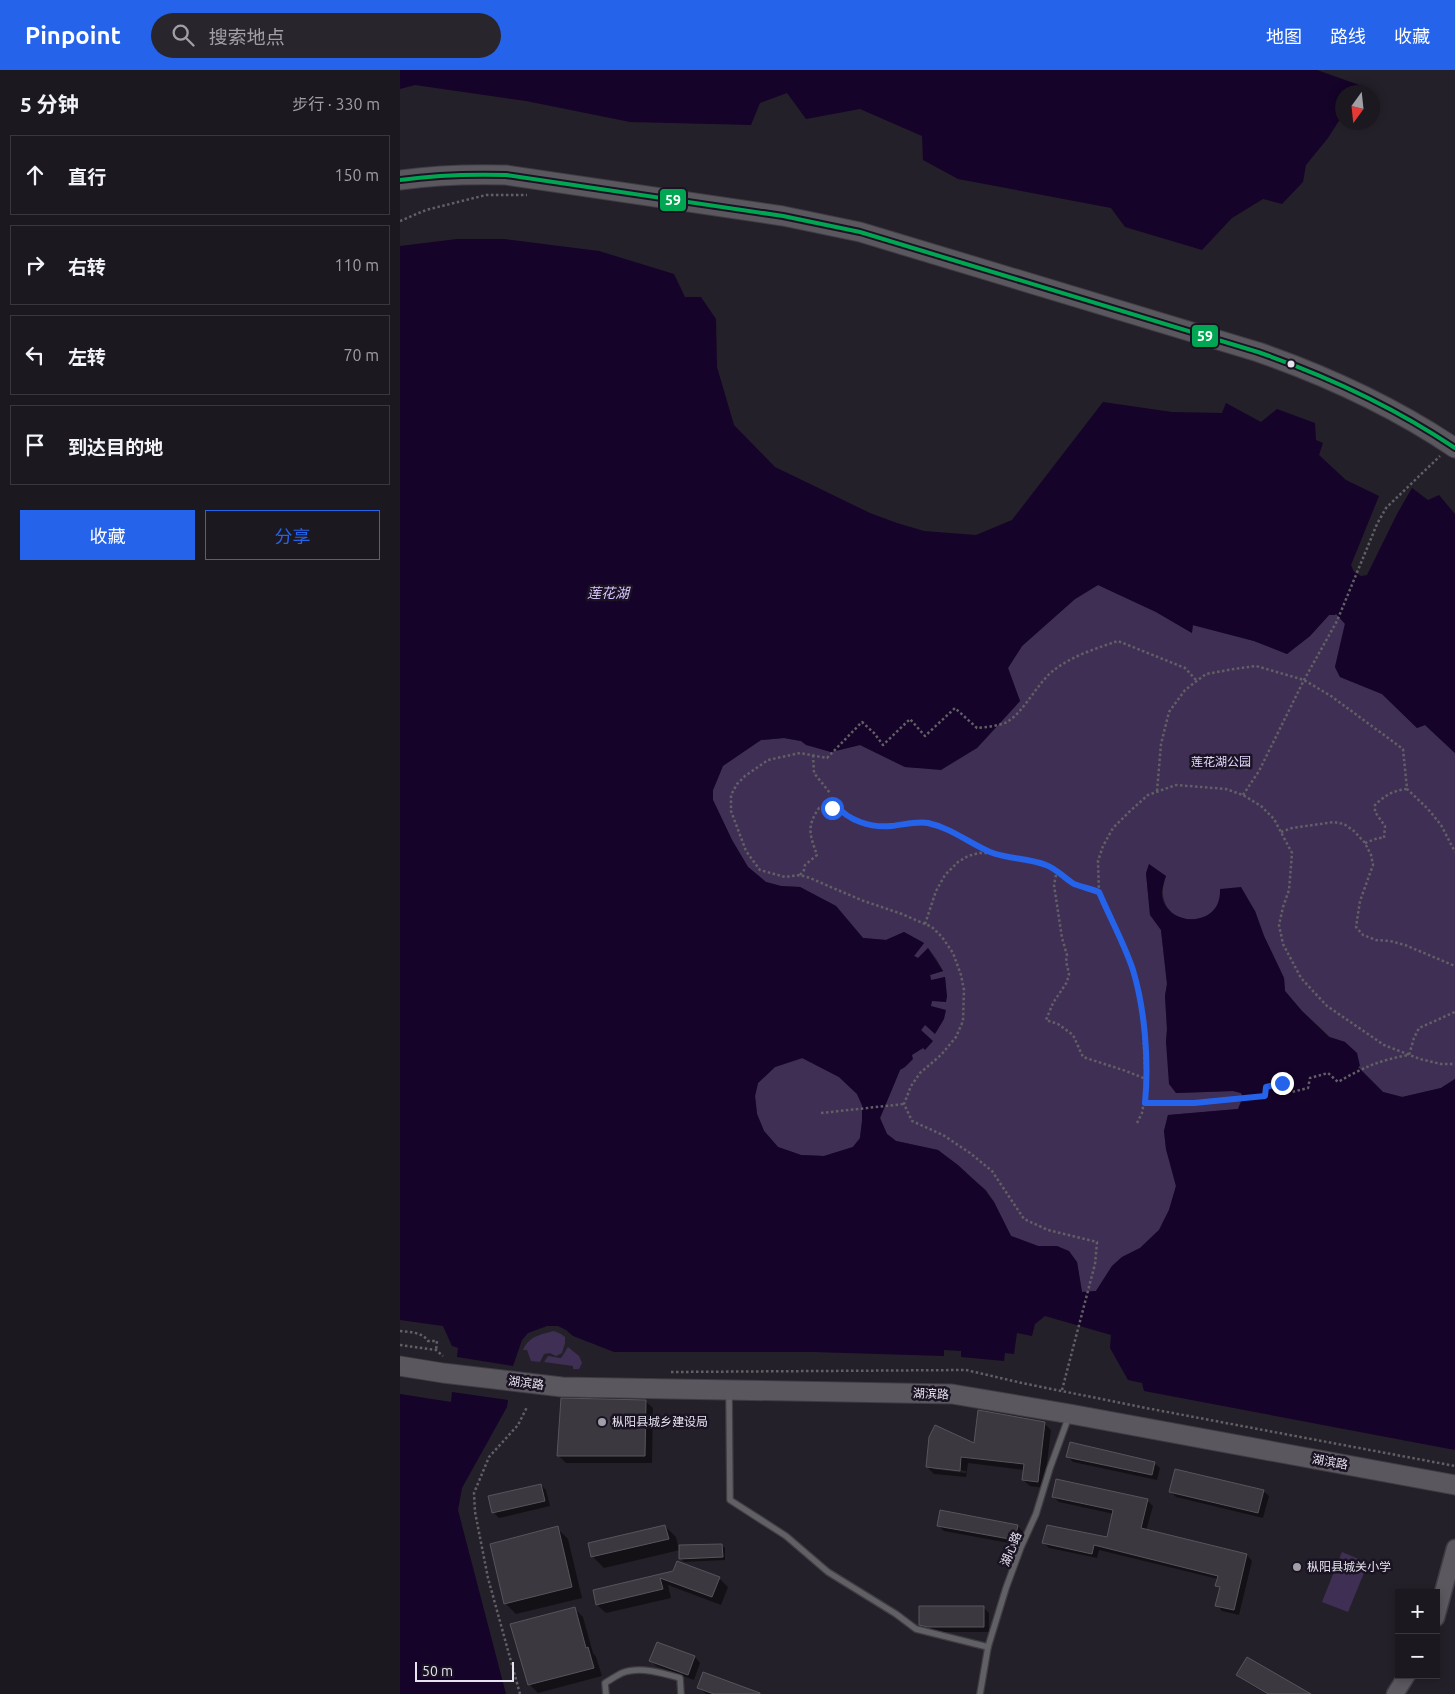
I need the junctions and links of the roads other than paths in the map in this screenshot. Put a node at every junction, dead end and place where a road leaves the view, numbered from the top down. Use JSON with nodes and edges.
{"nodes":[{"id":1,"x":400,"y":180,"type":"edge"},
{"id":2,"x":1453,"y":446,"type":"edge"},
{"id":3,"x":400,"y":1366,"type":"edge"},
{"id":4,"x":729,"y":1390,"type":"junction"},
{"id":5,"x":1070,"y":1414,"type":"junction"},
{"id":6,"x":1455,"y":1485,"type":"edge"},
{"id":7,"x":1455,"y":1548,"type":"edge"},
{"id":8,"x":1440,"y":1603,"type":"edge"},
{"id":9,"x":988,"y":1647,"type":"junction"},
{"id":10,"x":1404,"y":1679,"type":"edge"},
{"id":11,"x":606,"y":1694,"type":"edge"},
{"id":12,"x":681,"y":1694,"type":"edge"},
{"id":13,"x":980,"y":1694,"type":"edge"},
{"id":14,"x":1395,"y":1694,"type":"edge"}],
"edges":[{"from":1,"to":2,"type":"main road"},
{"from":3,"to":4,"type":"main road","name":"湖滨路"},
{"from":4,"to":5,"type":"main road","name":"湖滨路"},
{"from":4,"to":9,"type":"lane"},
{"from":5,"to":6,"type":"main road","name":"湖滨路"},
{"from":5,"to":9,"type":"lane","name":"湖心路"},
{"from":7,"to":8,"type":"main road"},
{"from":9,"to":13,"type":"lane","name":"湖心路"},
{"from":10,"to":14,"type":"main road"},
{"from":11,"to":12,"type":"lane"}]}
